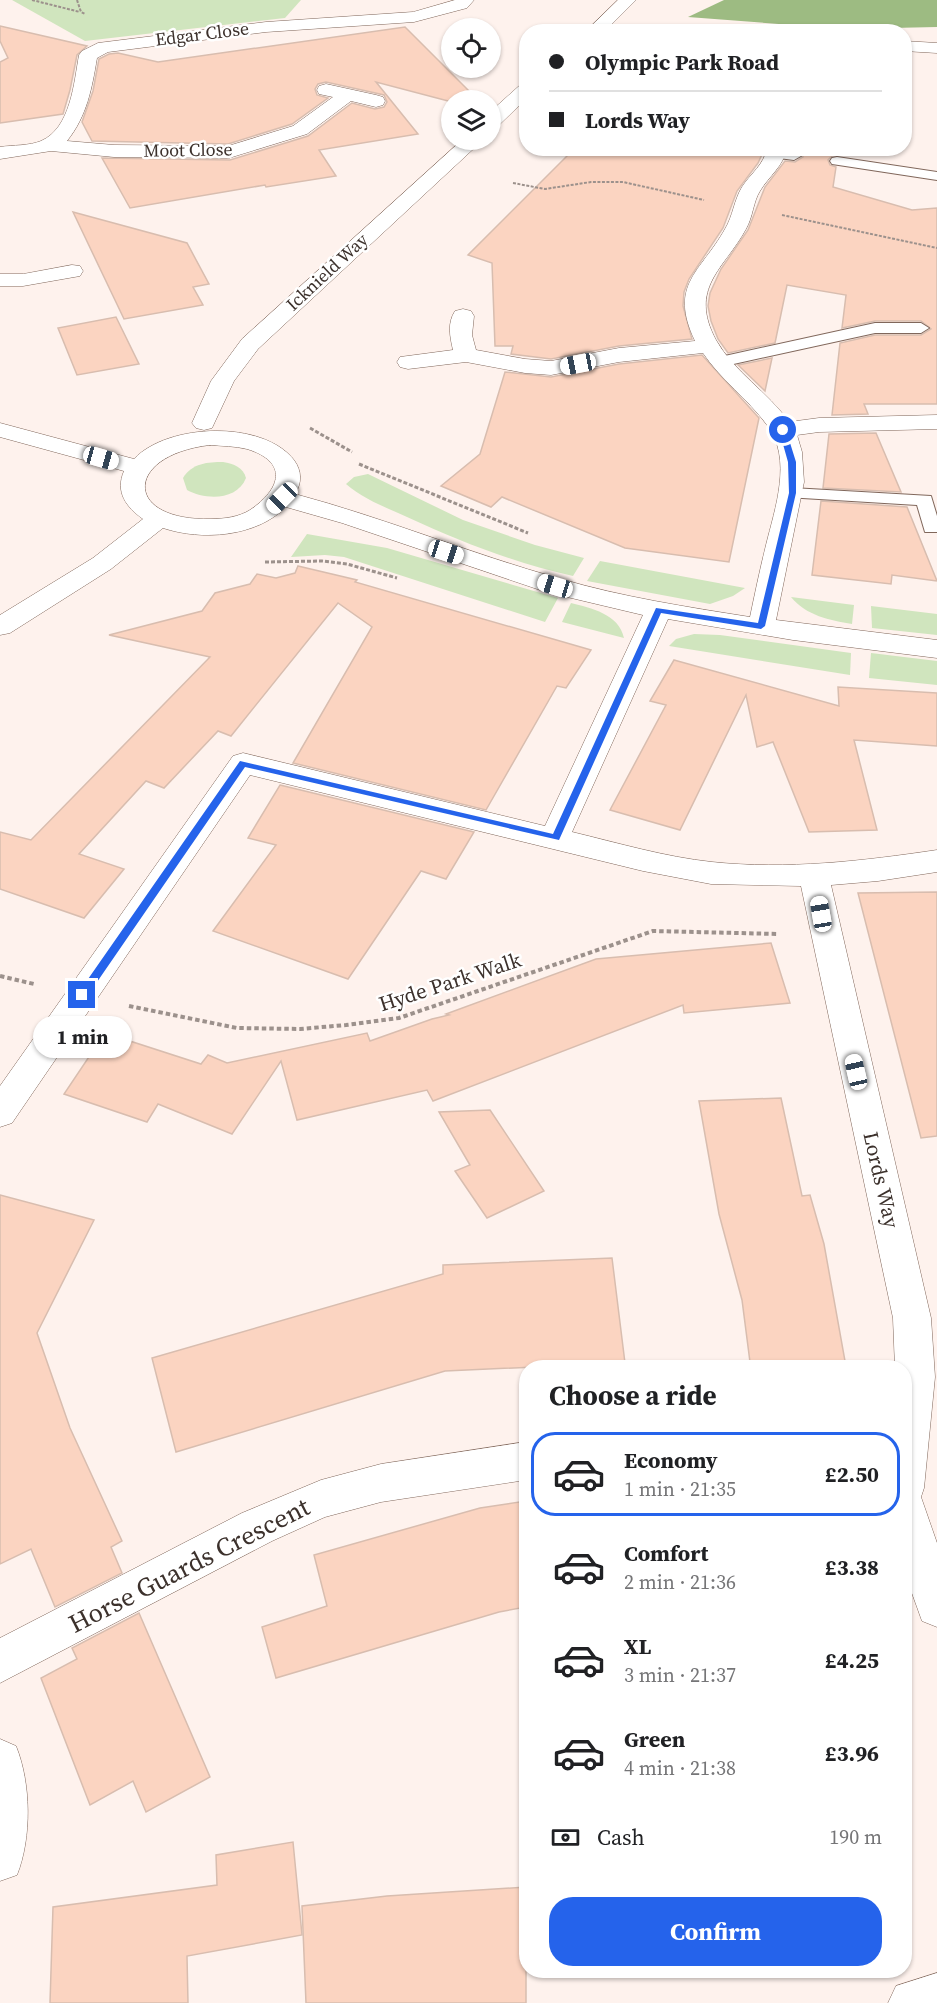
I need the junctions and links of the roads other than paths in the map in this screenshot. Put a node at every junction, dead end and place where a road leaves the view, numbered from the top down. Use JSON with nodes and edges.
{"nodes":[{"id":1,"x":466,"y":0,"type":"edge"},
{"id":2,"x":628,"y":0,"type":"edge"},
{"id":3,"x":602,"y":24,"type":"edge"},
{"id":4,"x":912,"y":46,"type":"edge"},
{"id":5,"x":937,"y":48,"type":"edge"},
{"id":6,"x":321,"y":89,"type":"dead end"},
{"id":7,"x":347,"y":95,"type":"junction"},
{"id":8,"x":519,"y":96,"type":"edge"},
{"id":9,"x":376,"y":101,"type":"dead end"},
{"id":10,"x":501,"y":113,"type":"edge"},
{"id":11,"x":50,"y":145,"type":"junction"},
{"id":12,"x":462,"y":150,"type":"edge"},
{"id":13,"x":0,"y":153,"type":"edge"},
{"id":14,"x":779,"y":156,"type":"edge"},
{"id":15,"x":837,"y":161,"type":"dead end"},
{"id":16,"x":937,"y":176,"type":"edge"},
{"id":17,"x":72,"y":271,"type":"dead end"},
{"id":18,"x":0,"y":280,"type":"edge"},
{"id":19,"x":463,"y":316,"type":"dead end"},
{"id":20,"x":921,"y":328,"type":"dead end"},
{"id":21,"x":714,"y":354,"type":"junction"},
{"id":22,"x":466,"y":355,"type":"junction"},
{"id":23,"x":408,"y":362,"type":"dead end"},
{"id":24,"x":937,"y":422,"type":"edge"},
{"id":25,"x":204,"y":423,"type":"dead end"},
{"id":26,"x":0,"y":430,"type":"edge"},
{"id":27,"x":783,"y":430,"type":"junction"},
{"id":28,"x":139,"y":468,"type":"junction"},
{"id":29,"x":792,"y":493,"type":"junction"},
{"id":30,"x":282,"y":498,"type":"junction"},
{"id":31,"x":158,"y":519,"type":"junction"},
{"id":32,"x":931,"y":528,"type":"dead end"},
{"id":33,"x":658,"y":610,"type":"junction"},
{"id":34,"x":761,"y":626,"type":"junction"},
{"id":35,"x":0,"y":627,"type":"edge"},
{"id":36,"x":937,"y":649,"type":"edge"},
{"id":37,"x":555,"y":837,"type":"junction"},
{"id":38,"x":937,"y":861,"type":"edge"},
{"id":39,"x":814,"y":875,"type":"junction"},
{"id":40,"x":0,"y":1113,"type":"edge"},
{"id":41,"x":912,"y":1398,"type":"edge"},
{"id":42,"x":519,"y":1462,"type":"edge"},
{"id":43,"x":912,"y":1530,"type":"edge"},
{"id":44,"x":937,"y":1606,"type":"edge"},
{"id":45,"x":0,"y":1661,"type":"edge"},
{"id":46,"x":0,"y":1762,"type":"edge"},
{"id":47,"x":0,"y":1858,"type":"edge"},
{"id":48,"x":937,"y":1997,"type":"edge"},
{"id":49,"x":913,"y":2003,"type":"edge"}],
"edges":[{"from":1,"to":11,"type":"street","name":"Edgar Close"},
{"from":2,"to":3,"type":"street"},
{"from":4,"to":5,"type":"street"},
{"from":6,"to":7,"type":"street"},
{"from":7,"to":9,"type":"street"},
{"from":7,"to":11,"type":"street","name":"Moot Close"},
{"from":8,"to":10,"type":"street"},
{"from":11,"to":13,"type":"street"},
{"from":12,"to":25,"type":"street","name":"Icknield Way"},
{"from":14,"to":21,"type":"street"},
{"from":15,"to":16,"type":"lane"},
{"from":17,"to":18,"type":"street"},
{"from":19,"to":22,"type":"street"},
{"from":20,"to":21,"type":"lane"},
{"from":21,"to":22,"type":"street"},
{"from":21,"to":27,"type":"street"},
{"from":22,"to":23,"type":"street"},
{"from":24,"to":27,"type":"street"},
{"from":26,"to":28,"type":"street"},
{"from":27,"to":29,"type":"street"},
{"from":28,"to":30,"type":"street"},
{"from":28,"to":31,"type":"street"},
{"from":29,"to":32,"type":"lane"},
{"from":29,"to":34,"type":"street"},
{"from":30,"to":31,"type":"street"},
{"from":30,"to":33,"type":"street"},
{"from":31,"to":35,"type":"street"},
{"from":33,"to":34,"type":"street"},
{"from":33,"to":37,"type":"street"},
{"from":34,"to":36,"type":"street"},
{"from":37,"to":39,"type":"street"},
{"from":37,"to":40,"type":"street"},
{"from":38,"to":39,"type":"street"},
{"from":39,"to":41,"type":"street","name":"Lords Way"},
{"from":42,"to":45,"type":"street","name":"Horse Guards Crescent"},
{"from":43,"to":44,"type":"street"},
{"from":46,"to":47,"type":"street"},
{"from":48,"to":49,"type":"street"}]}
